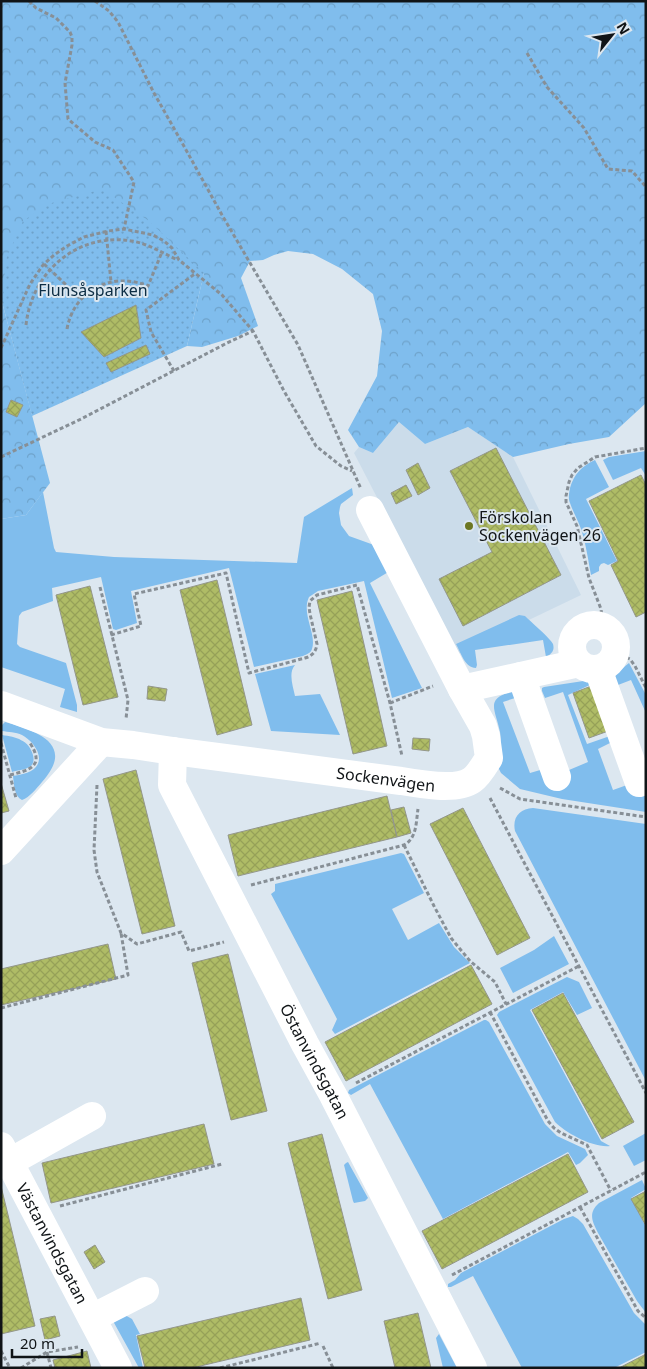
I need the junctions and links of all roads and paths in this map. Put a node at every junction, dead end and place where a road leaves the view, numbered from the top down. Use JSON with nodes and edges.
{"nodes":[{"id":1,"x":29,"y":1,"type":"edge"},
{"id":2,"x":95,"y":1,"type":"edge"},
{"id":3,"x":527,"y":53,"type":"dead end"},
{"id":4,"x":646,"y":187,"type":"edge"},
{"id":5,"x":124,"y":229,"type":"junction"},
{"id":6,"x":106,"y":231,"type":"junction"},
{"id":7,"x":107,"y":240,"type":"junction"},
{"id":8,"x":162,"y":252,"type":"junction"},
{"id":9,"x":179,"y":260,"type":"junction"},
{"id":10,"x":44,"y":264,"type":"junction"},
{"id":11,"x":50,"y":269,"type":"junction"},
{"id":12,"x":196,"y":273,"type":"junction"},
{"id":13,"x":111,"y":282,"type":"junction"},
{"id":14,"x":81,"y":299,"type":"junction"},
{"id":15,"x":26,"y":324,"type":"dead end"},
{"id":16,"x":67,"y":329,"type":"dead end"},
{"id":17,"x":253,"y":331,"type":"junction"},
{"id":18,"x":1,"y":348,"type":"edge"},
{"id":19,"x":174,"y":371,"type":"junction"},
{"id":20,"x":646,"y":448,"type":"edge"},
{"id":21,"x":1,"y":457,"type":"edge"},
{"id":22,"x":353,"y":471,"type":"junction"},
{"id":23,"x":370,"y":510,"type":"joint"},
{"id":24,"x":100,"y":587,"type":"dead end"},
{"id":25,"x":603,"y":627,"type":"junction"},
{"id":26,"x":111,"y":635,"type":"junction"},
{"id":27,"x":597,"y":662,"type":"junction"},
{"id":28,"x":520,"y":676,"type":"junction"},
{"id":29,"x":459,"y":682,"type":"junction"},
{"id":30,"x":646,"y":688,"type":"edge"},
{"id":31,"x":390,"y":703,"type":"junction"},
{"id":32,"x":1,"y":705,"type":"edge"},
{"id":33,"x":27,"y":740,"type":"dead end"},
{"id":34,"x":101,"y":742,"type":"junction"},
{"id":35,"x":1,"y":743,"type":"edge"},
{"id":36,"x":134,"y":745,"type":"junction"},
{"id":37,"x":172,"y":751,"type":"junction"},
{"id":38,"x":10,"y":775,"type":"junction"},
{"id":39,"x":478,"y":775,"type":"junction"},
{"id":40,"x":98,"y":777,"type":"dead end"},
{"id":41,"x":557,"y":777,"type":"dead end"},
{"id":42,"x":413,"y":783,"type":"junction"},
{"id":43,"x":639,"y":783,"type":"dead end"},
{"id":44,"x":18,"y":803,"type":"dead end"},
{"id":45,"x":404,"y":845,"type":"junction"},
{"id":46,"x":1,"y":851,"type":"edge"},
{"id":47,"x":227,"y":893,"type":"junction"},
{"id":48,"x":121,"y":933,"type":"junction"},
{"id":49,"x":248,"y":934,"type":"junction"},
{"id":50,"x":579,"y":966,"type":"junction"},
{"id":51,"x":506,"y":1004,"type":"junction"},
{"id":52,"x":1,"y":1008,"type":"edge"},
{"id":53,"x":490,"y":1012,"type":"junction"},
{"id":54,"x":644,"y":1086,"type":"edge"},
{"id":55,"x":646,"y":1093,"type":"edge"},
{"id":56,"x":333,"y":1095,"type":"junction"},
{"id":57,"x":92,"y":1116,"type":"dead end"},
{"id":58,"x":6,"y":1154,"type":"edge"},
{"id":59,"x":222,"y":1164,"type":"dead end"},
{"id":60,"x":646,"y":1172,"type":"edge"},
{"id":61,"x":611,"y":1191,"type":"junction"},
{"id":62,"x":56,"y":1207,"type":"dead end"},
{"id":63,"x":580,"y":1207,"type":"junction"},
{"id":64,"x":449,"y":1277,"type":"dead end"},
{"id":65,"x":145,"y":1291,"type":"dead end"},
{"id":66,"x":92,"y":1318,"type":"junction"},
{"id":67,"x":646,"y":1318,"type":"edge"},
{"id":68,"x":82,"y":1346,"type":"dead end"},
{"id":69,"x":1,"y":1351,"type":"edge"},
{"id":70,"x":47,"y":1352,"type":"junction"},
{"id":71,"x":10,"y":1368,"type":"edge"},
{"id":72,"x":21,"y":1368,"type":"edge"},
{"id":73,"x":51,"y":1368,"type":"edge"},
{"id":74,"x":118,"y":1368,"type":"edge"},
{"id":75,"x":220,"y":1368,"type":"edge"},
{"id":76,"x":333,"y":1368,"type":"edge"},
{"id":77,"x":473,"y":1368,"type":"edge"}],
"edges":[{"from":1,"to":5,"type":"path"},
{"from":2,"to":22,"type":"path"},
{"from":3,"to":4,"type":"path"},
{"from":5,"to":6,"type":"path"},
{"from":5,"to":9,"type":"path"},
{"from":6,"to":7,"type":"path"},
{"from":6,"to":10,"type":"path"},
{"from":7,"to":8,"type":"path"},
{"from":7,"to":11,"type":"path"},
{"from":7,"to":13,"type":"path"},
{"from":8,"to":9,"type":"path"},
{"from":8,"to":13,"type":"path"},
{"from":9,"to":12,"type":"path"},
{"from":10,"to":11,"type":"path"},
{"from":10,"to":18,"type":"path"},
{"from":11,"to":14,"type":"path"},
{"from":11,"to":15,"type":"path"},
{"from":12,"to":17,"type":"path"},
{"from":12,"to":19,"type":"path"},
{"from":13,"to":14,"type":"path"},
{"from":14,"to":16,"type":"path"},
{"from":17,"to":19,"type":"path"},
{"from":17,"to":22,"type":"path"},
{"from":19,"to":21,"type":"path"},
{"from":20,"to":25,"type":"path"},
{"from":22,"to":23,"type":"path"},
{"from":23,"to":29,"type":"street"},
{"from":24,"to":26,"type":"path"},
{"from":25,"to":27,"type":"street"},
{"from":25,"to":27,"type":"street"},
{"from":26,"to":31,"type":"path"},
{"from":26,"to":36,"type":"path"},
{"from":27,"to":28,"type":"street"},
{"from":27,"to":30,"type":"path"},
{"from":27,"to":43,"type":"street"},
{"from":28,"to":29,"type":"street"},
{"from":28,"to":41,"type":"street"},
{"from":29,"to":31,"type":"path"},
{"from":29,"to":39,"type":"street"},
{"from":31,"to":42,"type":"path"},
{"from":32,"to":34,"type":"street","name":"Sockenvägen"},
{"from":33,"to":38,"type":"path"},
{"from":34,"to":36,"type":"street","name":"Sockenvägen"},
{"from":34,"to":46,"type":"street"},
{"from":35,"to":38,"type":"path"},
{"from":36,"to":37,"type":"street","name":"Sockenvägen"},
{"from":37,"to":42,"type":"street","name":"Sockenvägen"},
{"from":37,"to":47,"type":"street","name":"Östanvindsgatan"},
{"from":38,"to":44,"type":"path"},
{"from":39,"to":42,"type":"street","name":"Sockenvägen"},
{"from":39,"to":50,"type":"path"},
{"from":40,"to":48,"type":"path"},
{"from":42,"to":45,"type":"path"},
{"from":45,"to":47,"type":"path"},
{"from":45,"to":51,"type":"path"},
{"from":47,"to":49,"type":"street","name":"Östanvindsgatan"},
{"from":48,"to":49,"type":"path"},
{"from":48,"to":52,"type":"path"},
{"from":49,"to":56,"type":"street","name":"Östanvindsgatan"},
{"from":50,"to":51,"type":"path"},
{"from":50,"to":54,"type":"path"},
{"from":51,"to":53,"type":"path"},
{"from":53,"to":56,"type":"path"},
{"from":53,"to":61,"type":"path"},
{"from":54,"to":55,"type":"path"},
{"from":56,"to":77,"type":"street","name":"Östanvindsgatan"},
{"from":57,"to":58,"type":"street"},
{"from":58,"to":66,"type":"street","name":"Västanvindsgatan"},
{"from":59,"to":62,"type":"path"},
{"from":60,"to":61,"type":"path"},
{"from":61,"to":63,"type":"path"},
{"from":63,"to":64,"type":"path"},
{"from":63,"to":67,"type":"path"},
{"from":65,"to":66,"type":"street"},
{"from":66,"to":74,"type":"street","name":"Västanvindsgatan"},
{"from":68,"to":70,"type":"path"},
{"from":69,"to":71,"type":"path"},
{"from":70,"to":72,"type":"path"},
{"from":70,"to":73,"type":"path"},
{"from":75,"to":76,"type":"path"}]}
